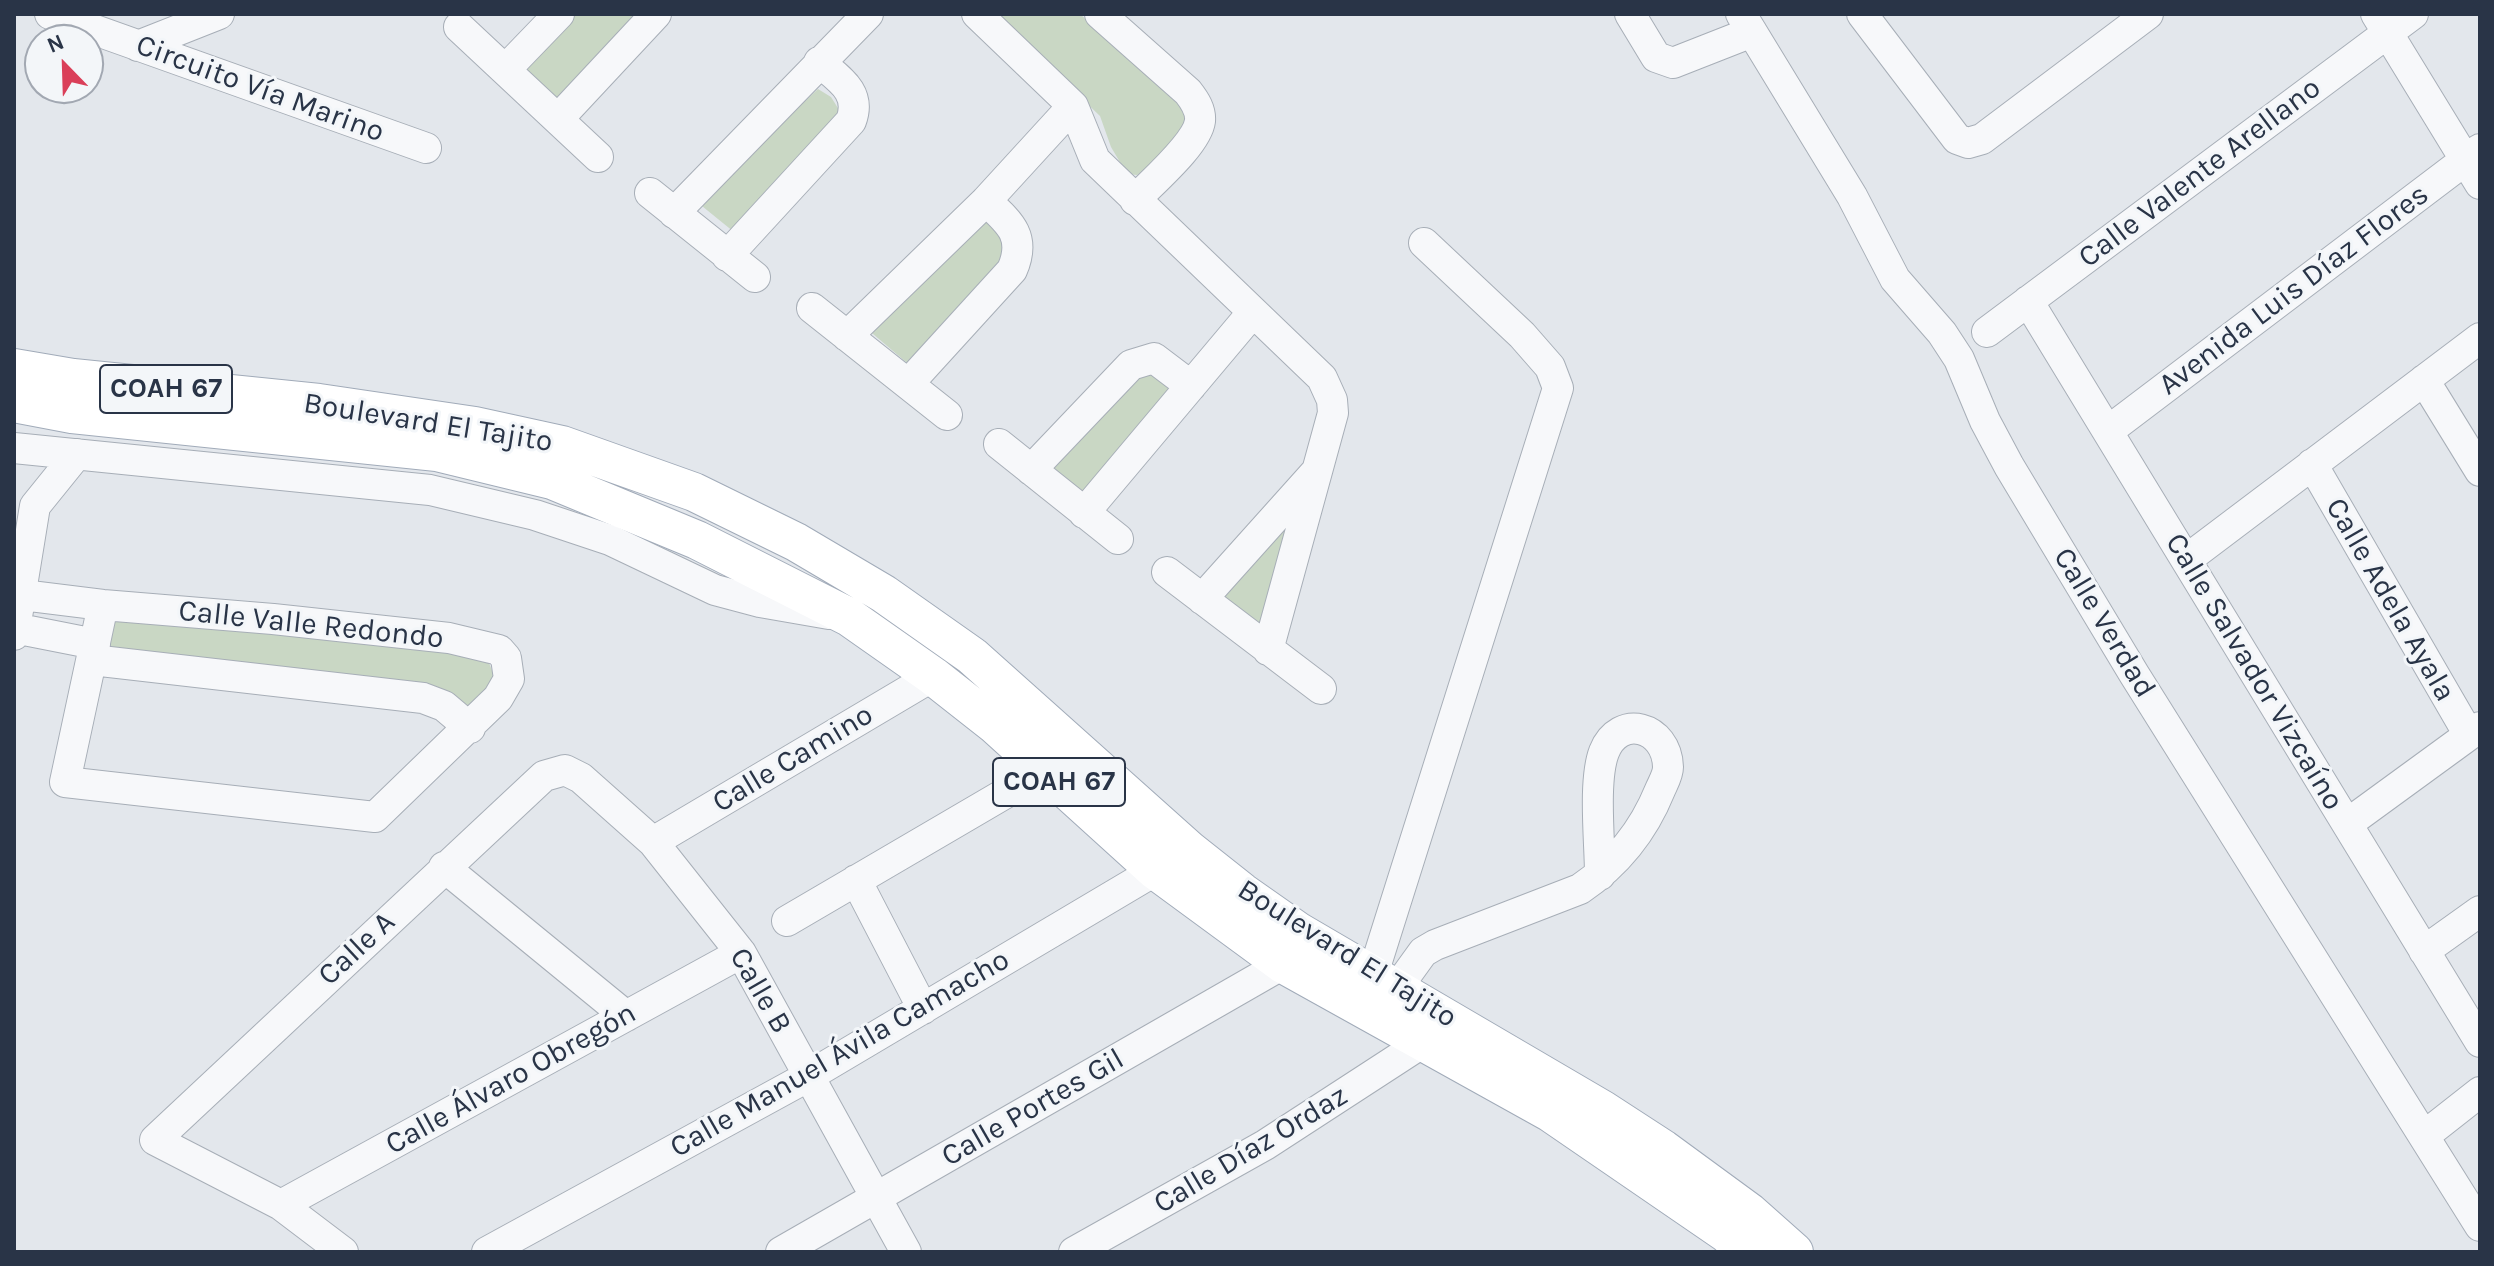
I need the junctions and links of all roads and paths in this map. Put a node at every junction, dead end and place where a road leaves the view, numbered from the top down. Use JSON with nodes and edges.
{"nodes":[{"id":1,"x":50,"y":14,"type":"edge"},
{"id":2,"x":219,"y":14,"type":"edge"},
{"id":3,"x":559,"y":14,"type":"edge"},
{"id":4,"x":656,"y":14,"type":"edge"},
{"id":5,"x":868,"y":14,"type":"edge"},
{"id":6,"x":977,"y":14,"type":"edge"},
{"id":7,"x":1100,"y":14,"type":"edge"},
{"id":8,"x":1630,"y":14,"type":"edge"},
{"id":9,"x":1862,"y":14,"type":"edge"},
{"id":10,"x":2148,"y":14,"type":"edge"},
{"id":11,"x":2413,"y":14,"type":"edge"},
{"id":12,"x":1747,"y":23,"type":"edge"},
{"id":13,"x":2114,"y":24,"type":"edge"},
{"id":14,"x":2382,"y":24,"type":"edge"},
{"id":15,"x":459,"y":27,"type":"dead end"},
{"id":16,"x":138,"y":46,"type":"junction"},
{"id":17,"x":819,"y":62,"type":"junction"},
{"id":18,"x":505,"y":70,"type":"junction"},
{"id":19,"x":1073,"y":106,"type":"junction"},
{"id":20,"x":558,"y":119,"type":"junction"},
{"id":21,"x":426,"y":148,"type":"dead end"},
{"id":22,"x":598,"y":157,"type":"dead end"},
{"id":23,"x":2475,"y":164,"type":"edge"},
{"id":24,"x":650,"y":193,"type":"dead end"},
{"id":25,"x":1135,"y":200,"type":"junction"},
{"id":26,"x":986,"y":201,"type":"junction"},
{"id":27,"x":674,"y":213,"type":"junction"},
{"id":28,"x":1424,"y":243,"type":"dead end"},
{"id":29,"x":727,"y":256,"type":"junction"},
{"id":30,"x":755,"y":277,"type":"dead end"},
{"id":31,"x":2028,"y":301,"type":"junction"},
{"id":32,"x":812,"y":308,"type":"dead end"},
{"id":33,"x":1253,"y":312,"type":"junction"},
{"id":34,"x":1987,"y":332,"type":"dead end"},
{"id":35,"x":847,"y":336,"type":"junction"},
{"id":36,"x":2480,"y":338,"type":"edge"},
{"id":37,"x":14,"y":368,"type":"edge"},
{"id":38,"x":2424,"y":380,"type":"junction"},
{"id":39,"x":909,"y":383,"type":"junction"},
{"id":40,"x":1191,"y":386,"type":"junction"},
{"id":41,"x":14,"y":403,"type":"edge"},
{"id":42,"x":947,"y":415,"type":"dead end"},
{"id":43,"x":317,"y":420,"type":"junction"},
{"id":44,"x":2108,"y":431,"type":"junction"},
{"id":45,"x":999,"y":444,"type":"dead end"},
{"id":46,"x":14,"y":448,"type":"edge"},
{"id":47,"x":77,"y":454,"type":"junction"},
{"id":48,"x":2312,"y":464,"type":"junction"},
{"id":49,"x":1319,"y":469,"type":"junction"},
{"id":50,"x":1031,"y":470,"type":"junction"},
{"id":51,"x":2480,"y":471,"type":"edge"},
{"id":52,"x":24,"y":505,"type":"edge"},
{"id":53,"x":1084,"y":513,"type":"junction"},
{"id":54,"x":1118,"y":539,"type":"dead end"},
{"id":55,"x":2186,"y":560,"type":"junction"},
{"id":56,"x":1167,"y":572,"type":"dead end"},
{"id":57,"x":18,"y":594,"type":"edge"},
{"id":58,"x":1202,"y":599,"type":"junction"},
{"id":59,"x":103,"y":605,"type":"junction"},
{"id":60,"x":849,"y":617,"type":"junction"},
{"id":61,"x":15,"y":630,"type":"edge"},
{"id":62,"x":1268,"y":650,"type":"junction"},
{"id":63,"x":93,"y":652,"type":"junction"},
{"id":64,"x":933,"y":676,"type":"junction"},
{"id":65,"x":1321,"y":689,"type":"dead end"},
{"id":66,"x":470,"y":728,"type":"junction"},
{"id":67,"x":2474,"y":731,"type":"edge"},
{"id":68,"x":565,"y":770,"type":"joint"},
{"id":69,"x":1045,"y":770,"type":"junction"},
{"id":70,"x":2347,"y":824,"type":"junction"},
{"id":71,"x":653,"y":842,"type":"junction"},
{"id":72,"x":1189,"y":850,"type":"junction"},
{"id":73,"x":444,"y":867,"type":"junction"},
{"id":74,"x":1155,"y":870,"type":"junction"},
{"id":75,"x":1600,"y":875,"type":"dead end"},
{"id":76,"x":856,"y":880,"type":"junction"},
{"id":77,"x":2480,"y":911,"type":"edge"},
{"id":78,"x":787,"y":921,"type":"dead end"},
{"id":79,"x":2424,"y":951,"type":"junction"},
{"id":80,"x":741,"y":953,"type":"junction"},
{"id":81,"x":1283,"y":964,"type":"junction"},
{"id":82,"x":1385,"y":981,"type":"junction"},
{"id":83,"x":923,"y":1009,"type":"junction"},
{"id":84,"x":626,"y":1016,"type":"junction"},
{"id":85,"x":1425,"y":1041,"type":"junction"},
{"id":86,"x":2480,"y":1042,"type":"edge"},
{"id":87,"x":809,"y":1076,"type":"junction"},
{"id":88,"x":2480,"y":1092,"type":"edge"},
{"id":89,"x":2424,"y":1136,"type":"junction"},
{"id":90,"x":876,"y":1199,"type":"junction"},
{"id":91,"x":281,"y":1205,"type":"junction"},
{"id":92,"x":2480,"y":1226,"type":"edge"},
{"id":93,"x":343,"y":1252,"type":"edge"},
{"id":94,"x":487,"y":1252,"type":"edge"},
{"id":95,"x":781,"y":1252,"type":"edge"},
{"id":96,"x":906,"y":1252,"type":"edge"},
{"id":97,"x":1074,"y":1252,"type":"edge"},
{"id":98,"x":1747,"y":1252,"type":"edge"},
{"id":99,"x":1794,"y":1252,"type":"edge"}],
"edges":[{"from":1,"to":16,"type":"street","name":"Circuito Vía Marino"},
{"from":2,"to":16,"type":"street"},
{"from":3,"to":18,"type":"street"},
{"from":4,"to":20,"type":"street"},
{"from":5,"to":17,"type":"street"},
{"from":6,"to":19,"type":"street"},
{"from":7,"to":25,"type":"street"},
{"from":8,"to":12,"type":"street"},
{"from":9,"to":13,"type":"street"},
{"from":10,"to":13,"type":"street"},
{"from":11,"to":14,"type":"street","name":"Calle Valente Arellano"},
{"from":12,"to":89,"type":"street","name":"Calle Verdad"},
{"from":14,"to":23,"type":"street"},
{"from":14,"to":31,"type":"street","name":"Calle Valente Arellano"},
{"from":15,"to":18,"type":"street"},
{"from":16,"to":21,"type":"street","name":"Circuito Vía Marino"},
{"from":17,"to":27,"type":"street"},
{"from":17,"to":29,"type":"street"},
{"from":18,"to":20,"type":"street"},
{"from":19,"to":25,"type":"street"},
{"from":19,"to":26,"type":"street"},
{"from":20,"to":22,"type":"street"},
{"from":23,"to":44,"type":"street","name":"Avenida Luis Díaz Flores"},
{"from":24,"to":27,"type":"street"},
{"from":25,"to":33,"type":"street"},
{"from":26,"to":35,"type":"street"},
{"from":26,"to":39,"type":"street"},
{"from":27,"to":29,"type":"street"},
{"from":28,"to":82,"type":"street"},
{"from":29,"to":30,"type":"street"},
{"from":31,"to":34,"type":"street","name":"Calle Valente Arellano"},
{"from":31,"to":44,"type":"street","name":"Calle Salvador Vizcaíno"},
{"from":32,"to":35,"type":"street"},
{"from":33,"to":40,"type":"street"},
{"from":33,"to":49,"type":"street"},
{"from":35,"to":39,"type":"street"},
{"from":36,"to":38,"type":"street"},
{"from":37,"to":43,"type":"main road","name":"Boulevard El Tajito","number":"COAH 67"},
{"from":38,"to":48,"type":"street"},
{"from":38,"to":51,"type":"street"},
{"from":39,"to":42,"type":"street"},
{"from":40,"to":50,"type":"street"},
{"from":40,"to":53,"type":"street"},
{"from":41,"to":43,"type":"main road","name":"Boulevard El Tajito","number":"COAH 67"},
{"from":43,"to":60,"type":"main road","name":"Boulevard El Tajito","number":"COAH 67"},
{"from":43,"to":72,"type":"main road","name":"Boulevard El Tajito","number":"COAH 67"},
{"from":44,"to":55,"type":"street","name":"Calle Salvador Vizcaíno"},
{"from":45,"to":50,"type":"street"},
{"from":46,"to":47,"type":"street"},
{"from":47,"to":52,"type":"street"},
{"from":47,"to":60,"type":"street"},
{"from":48,"to":55,"type":"street"},
{"from":48,"to":67,"type":"street","name":"Calle Adela Ayala"},
{"from":49,"to":58,"type":"street"},
{"from":49,"to":62,"type":"street"},
{"from":50,"to":53,"type":"street"},
{"from":52,"to":57,"type":"street"},
{"from":53,"to":54,"type":"street"},
{"from":55,"to":70,"type":"street","name":"Calle Salvador Vizcaíno"},
{"from":56,"to":58,"type":"street"},
{"from":57,"to":59,"type":"street","name":"Calle Valle Redondo"},
{"from":57,"to":61,"type":"street"},
{"from":58,"to":62,"type":"street"},
{"from":59,"to":63,"type":"street"},
{"from":59,"to":66,"type":"street","name":"Calle Valle Redondo"},
{"from":60,"to":64,"type":"main road","name":"Boulevard El Tajito","number":"COAH 67"},
{"from":61,"to":63,"type":"street","name":"Calle Valle Redondo"},
{"from":62,"to":65,"type":"street"},
{"from":63,"to":66,"type":"street","name":"Calle Valle Redondo"},
{"from":63,"to":66,"type":"street"},
{"from":64,"to":69,"type":"main road","name":"Boulevard El Tajito","number":"COAH 67"},
{"from":64,"to":71,"type":"street","name":"Calle Camino"},
{"from":67,"to":70,"type":"street"},
{"from":68,"to":71,"type":"street","name":"Calle B"},
{"from":68,"to":73,"type":"street","name":"Calle A"},
{"from":69,"to":74,"type":"main road","name":"Boulevard El Tajito","number":"COAH 67"},
{"from":69,"to":76,"type":"street"},
{"from":70,"to":79,"type":"street","name":"Calle Salvador Vizcaíno"},
{"from":71,"to":80,"type":"street","name":"Calle B"},
{"from":72,"to":74,"type":"street","name":"Calle Manuel Ávila Camacho"},
{"from":72,"to":82,"type":"main road","name":"Boulevard El Tajito","number":"COAH 67"},
{"from":73,"to":84,"type":"street"},
{"from":73,"to":91,"type":"street","name":"Calle A"},
{"from":74,"to":81,"type":"main road","name":"Boulevard El Tajito","number":"COAH 67"},
{"from":74,"to":83,"type":"street","name":"Calle Manuel Ávila Camacho"},
{"from":75,"to":82,"type":"street"},
{"from":76,"to":78,"type":"street"},
{"from":76,"to":83,"type":"street"},
{"from":77,"to":79,"type":"street"},
{"from":79,"to":86,"type":"street","name":"Calle Salvador Vizcaíno"},
{"from":80,"to":84,"type":"street","name":"Calle Álvaro Obregón"},
{"from":80,"to":87,"type":"street","name":"Calle B"},
{"from":81,"to":85,"type":"main road","name":"Boulevard El Tajito","number":"COAH 67"},
{"from":81,"to":90,"type":"street","name":"Calle Portes Gil"},
{"from":82,"to":99,"type":"main road","name":"Boulevard El Tajito","number":"COAH 67"},
{"from":83,"to":87,"type":"street","name":"Calle Manuel Ávila Camacho"},
{"from":84,"to":91,"type":"street","name":"Calle Álvaro Obregón"},
{"from":85,"to":97,"type":"street","name":"Calle Díaz Ordaz"},
{"from":85,"to":98,"type":"main road","name":"Boulevard El Tajito","number":"COAH 67"},
{"from":87,"to":90,"type":"street","name":"Calle B"},
{"from":87,"to":94,"type":"street","name":"Calle Manuel Ávila Camacho"},
{"from":88,"to":89,"type":"street"},
{"from":89,"to":92,"type":"street","name":"Calle Verdad"},
{"from":90,"to":95,"type":"street","name":"Calle Portes Gil"},
{"from":90,"to":96,"type":"street","name":"Calle B"},
{"from":91,"to":93,"type":"street"}]}
